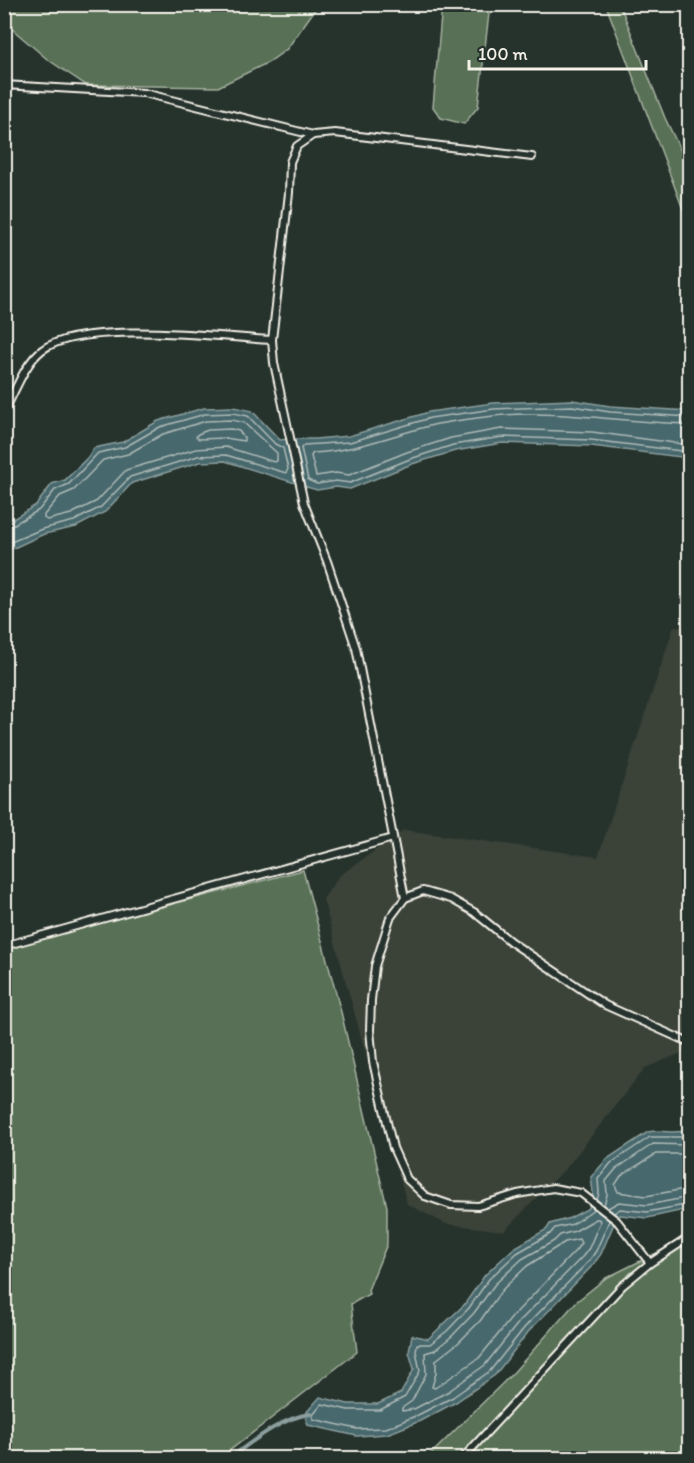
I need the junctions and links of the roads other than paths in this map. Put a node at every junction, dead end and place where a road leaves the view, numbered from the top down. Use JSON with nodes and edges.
{"nodes":[{"id":1,"x":4,"y":85,"type":"edge"},
{"id":2,"x":313,"y":135,"type":"junction"},
{"id":3,"x":532,"y":157,"type":"dead end"},
{"id":4,"x":272,"y":340,"type":"junction"},
{"id":5,"x":4,"y":412,"type":"edge"},
{"id":6,"x":393,"y":838,"type":"junction"},
{"id":7,"x":405,"y":898,"type":"junction"},
{"id":8,"x":4,"y":946,"type":"edge"},
{"id":9,"x":690,"y":1043,"type":"edge"},
{"id":10,"x":690,"y":1237,"type":"edge"},
{"id":11,"x":650,"y":1263,"type":"junction"},
{"id":12,"x":463,"y":1458,"type":"edge"}],
"edges":[{"from":1,"to":2,"type":"lane"},
{"from":2,"to":3,"type":"lane"},
{"from":2,"to":4,"type":"lane"},
{"from":4,"to":5,"type":"lane"},
{"from":4,"to":6,"type":"lane"},
{"from":6,"to":7,"type":"lane"},
{"from":6,"to":8,"type":"lane"},
{"from":7,"to":9,"type":"lane"},
{"from":7,"to":11,"type":"lane"},
{"from":10,"to":11,"type":"lane"},
{"from":11,"to":12,"type":"lane"}]}
